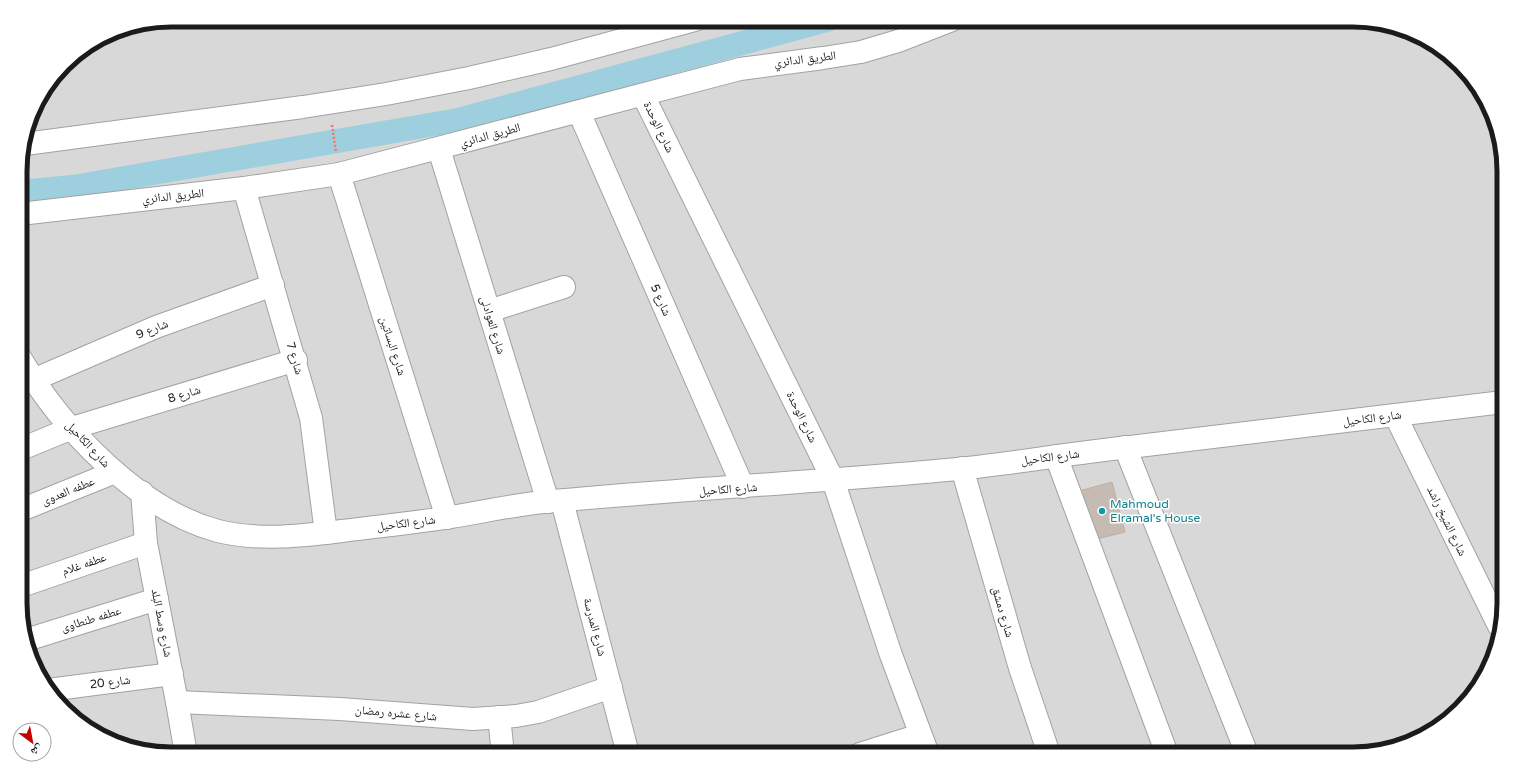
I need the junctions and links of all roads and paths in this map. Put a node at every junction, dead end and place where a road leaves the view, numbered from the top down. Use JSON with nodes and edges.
{"nodes":[{"id":1,"x":669,"y":27,"type":"edge"},
{"id":2,"x":934,"y":27,"type":"edge"},
{"id":3,"x":643,"y":95,"type":"junction"},
{"id":4,"x":579,"y":112,"type":"junction"},
{"id":5,"x":332,"y":119,"type":"dead end"},
{"id":6,"x":30,"y":143,"type":"edge"},
{"id":7,"x":439,"y":149,"type":"junction"},
{"id":8,"x":336,"y":152,"type":"dead end"},
{"id":9,"x":339,"y":174,"type":"junction"},
{"id":10,"x":244,"y":188,"type":"junction"},
{"id":11,"x":27,"y":213,"type":"edge"},
{"id":12,"x":273,"y":285,"type":"junction"},
{"id":13,"x":564,"y":287,"type":"dead end"},
{"id":14,"x":489,"y":311,"type":"junction"},
{"id":15,"x":296,"y":360,"type":"junction"},
{"id":16,"x":30,"y":385,"type":"edge"},
{"id":17,"x":1497,"y":403,"type":"edge"},
{"id":18,"x":1395,"y":415,"type":"junction"},
{"id":19,"x":72,"y":428,"type":"junction"},
{"id":20,"x":27,"y":447,"type":"edge"},
{"id":21,"x":1125,"y":447,"type":"junction"},
{"id":22,"x":1056,"y":456,"type":"junction"},
{"id":23,"x":962,"y":468,"type":"junction"},
{"id":24,"x":114,"y":472,"type":"junction"},
{"id":25,"x":833,"y":480,"type":"junction"},
{"id":26,"x":743,"y":488,"type":"junction"},
{"id":27,"x":142,"y":492,"type":"junction"},
{"id":28,"x":555,"y":501,"type":"junction"},
{"id":29,"x":27,"y":508,"type":"edge"},
{"id":30,"x":447,"y":518,"type":"junction"},
{"id":31,"x":326,"y":533,"type":"junction"},
{"id":32,"x":146,"y":543,"type":"junction"},
{"id":33,"x":27,"y":584,"type":"edge"},
{"id":34,"x":157,"y":599,"type":"junction"},
{"id":35,"x":1496,"y":620,"type":"edge"},
{"id":36,"x":32,"y":638,"type":"edge"},
{"id":37,"x":172,"y":674,"type":"junction"},
{"id":38,"x":611,"y":687,"type":"junction"},
{"id":39,"x":56,"y":689,"type":"edge"},
{"id":40,"x":178,"y":702,"type":"junction"},
{"id":41,"x":499,"y":717,"type":"junction"},
{"id":42,"x":924,"y":744,"type":"edge"},
{"id":43,"x":185,"y":747,"type":"edge"},
{"id":44,"x":502,"y":747,"type":"edge"},
{"id":45,"x":626,"y":747,"type":"edge"},
{"id":46,"x":905,"y":747,"type":"edge"},
{"id":47,"x":1047,"y":747,"type":"edge"},
{"id":48,"x":1164,"y":747,"type":"edge"},
{"id":49,"x":1244,"y":747,"type":"edge"}],
"edges":[{"from":1,"to":6,"type":"street"},
{"from":2,"to":3,"type":"street","name":"الطريق الدائري"},
{"from":3,"to":4,"type":"street","name":"الطريق الدائري"},
{"from":3,"to":25,"type":"street","name":"شارع الوحدة"},
{"from":4,"to":7,"type":"street","name":"الطريق الدائري"},
{"from":4,"to":26,"type":"street","name":"شارع 5"},
{"from":5,"to":8,"type":"path"},
{"from":7,"to":9,"type":"street","name":"الطريق الدائري"},
{"from":7,"to":14,"type":"street","name":"شارع العوادلى"},
{"from":9,"to":10,"type":"street","name":"الطريق الدائري"},
{"from":9,"to":30,"type":"street","name":"شارع البساتين"},
{"from":10,"to":11,"type":"street","name":"الطريق الدائري"},
{"from":10,"to":12,"type":"street","name":"شارع 7"},
{"from":12,"to":15,"type":"street","name":"شارع 7"},
{"from":12,"to":16,"type":"street","name":"شارع 9"},
{"from":13,"to":14,"type":"street"},
{"from":14,"to":28,"type":"street","name":"شارع العوادلى"},
{"from":15,"to":19,"type":"street","name":"شارع 8"},
{"from":15,"to":31,"type":"street","name":"شارع 7"},
{"from":16,"to":19,"type":"street","name":"شارع الكاحيل"},
{"from":17,"to":18,"type":"street","name":"شارع الكاحيل"},
{"from":18,"to":21,"type":"street","name":"شارع الكاحيل"},
{"from":18,"to":35,"type":"street","name":"شارع الشيخ راشد"},
{"from":19,"to":20,"type":"street","name":"شارع 8"},
{"from":19,"to":24,"type":"street","name":"شارع الكاحيل"},
{"from":21,"to":22,"type":"street","name":"شارع الكاحيل"},
{"from":21,"to":49,"type":"street"},
{"from":22,"to":23,"type":"street","name":"شارع الكاحيل"},
{"from":22,"to":48,"type":"street"},
{"from":23,"to":25,"type":"street","name":"شارع الكاحيل"},
{"from":23,"to":47,"type":"street","name":"شارع دمشق"},
{"from":24,"to":27,"type":"street","name":"شارع الكاحيل"},
{"from":24,"to":29,"type":"street","name":"عطفه العدوى"},
{"from":25,"to":26,"type":"street","name":"شارع الكاحيل"},
{"from":25,"to":42,"type":"street","name":"شارع الوحدة"},
{"from":26,"to":28,"type":"street","name":"شارع الكاحيل"},
{"from":27,"to":31,"type":"street","name":"شارع الكاحيل"},
{"from":27,"to":32,"type":"street","name":"شارع وسط البلد"},
{"from":28,"to":30,"type":"street","name":"شارع الكاحيل"},
{"from":28,"to":38,"type":"street","name":"شارع المدرسة"},
{"from":30,"to":31,"type":"street","name":"شارع الكاحيل"},
{"from":32,"to":33,"type":"street","name":"عطفه غلام"},
{"from":32,"to":34,"type":"street","name":"شارع وسط البلد"},
{"from":34,"to":36,"type":"street","name":"عطفه طنطاوى"},
{"from":34,"to":37,"type":"street","name":"شارع وسط البلد"},
{"from":37,"to":39,"type":"street","name":"شارع 20"},
{"from":37,"to":40,"type":"street","name":"شارع وسط البلد"},
{"from":38,"to":41,"type":"street","name":"شارع عشره رمضان"},
{"from":38,"to":45,"type":"street","name":"شارع المدرسة"},
{"from":40,"to":41,"type":"street","name":"شارع عشره رمضان"},
{"from":40,"to":43,"type":"street","name":"شارع وسط البلد"},
{"from":41,"to":44,"type":"street"},
{"from":42,"to":46,"type":"street"}]}
